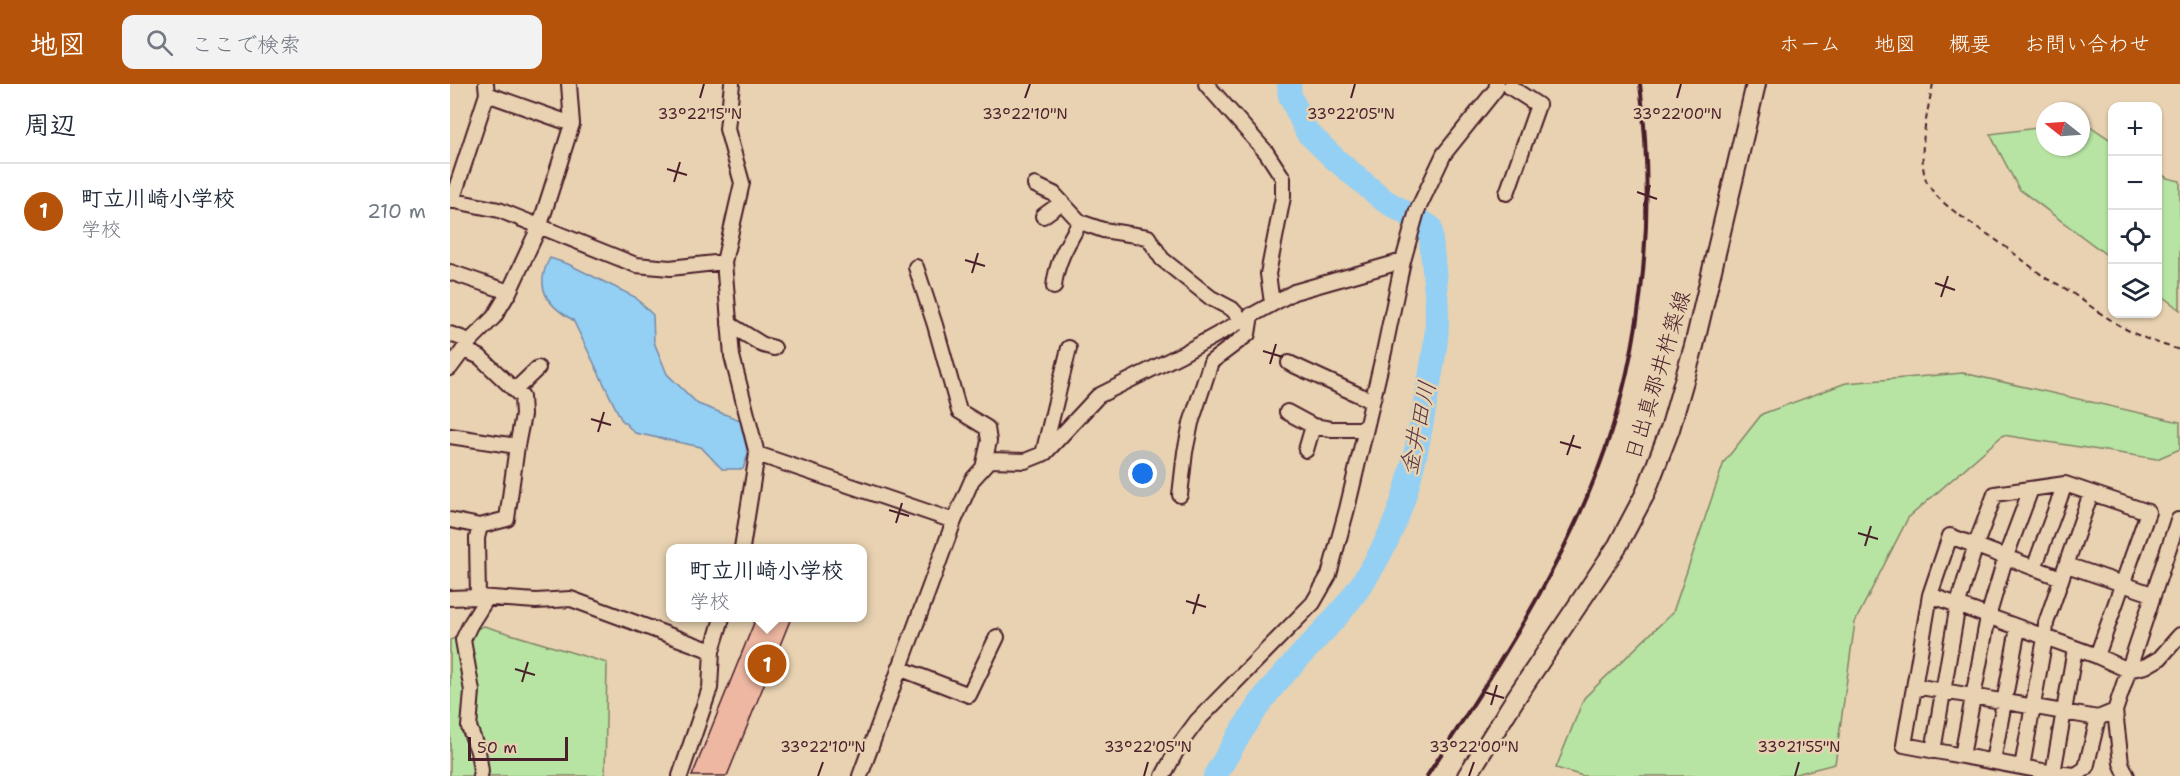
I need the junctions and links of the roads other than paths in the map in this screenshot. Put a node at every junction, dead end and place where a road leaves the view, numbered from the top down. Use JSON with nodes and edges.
{"nodes":[{"id":1,"x":568,"y":84,"type":"edge"},
{"id":2,"x":732,"y":84,"type":"edge"},
{"id":3,"x":1206,"y":84,"type":"edge"},
{"id":4,"x":1756,"y":84,"type":"edge"},
{"id":5,"x":1506,"y":86,"type":"edge"},
{"id":6,"x":486,"y":89,"type":"edge"},
{"id":7,"x":572,"y":124,"type":"junction"},
{"id":8,"x":1035,"y":186,"type":"dead end"},
{"id":9,"x":1507,"y":193,"type":"dead end"},
{"id":10,"x":451,"y":201,"type":"edge"},
{"id":11,"x":1061,"y":202,"type":"junction"},
{"id":12,"x":1043,"y":216,"type":"dead end"},
{"id":13,"x":1080,"y":222,"type":"junction"},
{"id":14,"x":540,"y":225,"type":"junction"},
{"id":15,"x":1403,"y":261,"type":"junction"},
{"id":16,"x":724,"y":262,"type":"junction"},
{"id":17,"x":916,"y":267,"type":"dead end"},
{"id":18,"x":450,"y":272,"type":"edge"},
{"id":19,"x":1054,"y":287,"type":"dead end"},
{"id":20,"x":509,"y":292,"type":"junction"},
{"id":21,"x":1272,"y":303,"type":"junction"},
{"id":22,"x":1247,"y":317,"type":"junction"},
{"id":23,"x":729,"y":324,"type":"junction"},
{"id":24,"x":450,"y":334,"type":"edge"},
{"id":25,"x":467,"y":345,"type":"junction"},
{"id":26,"x":774,"y":348,"type":"dead end"},
{"id":27,"x":1069,"y":348,"type":"dead end"},
{"id":28,"x":1289,"y":363,"type":"dead end"},
{"id":29,"x":450,"y":368,"type":"edge"},
{"id":30,"x":538,"y":368,"type":"dead end"},
{"id":31,"x":515,"y":390,"type":"junction"},
{"id":32,"x":1372,"y":401,"type":"junction"},
{"id":33,"x":1287,"y":412,"type":"dead end"},
{"id":34,"x":1313,"y":426,"type":"junction"},
{"id":35,"x":1364,"y":429,"type":"junction"},
{"id":36,"x":450,"y":436,"type":"edge"},
{"id":37,"x":516,"y":446,"type":"junction"},
{"id":38,"x":1306,"y":450,"type":"dead end"},
{"id":39,"x":757,"y":453,"type":"junction"},
{"id":40,"x":1043,"y":454,"type":"junction"},
{"id":41,"x":983,"y":468,"type":"junction"},
{"id":42,"x":2065,"y":484,"type":"junction"},
{"id":43,"x":2031,"y":489,"type":"junction"},
{"id":44,"x":2091,"y":493,"type":"junction"},
{"id":45,"x":1180,"y":495,"type":"dead end"},
{"id":46,"x":450,"y":520,"type":"edge"},
{"id":47,"x":2178,"y":520,"type":"dead end"},
{"id":48,"x":954,"y":521,"type":"junction"},
{"id":49,"x":480,"y":526,"type":"junction"},
{"id":50,"x":743,"y":544,"type":"edge"},
{"id":51,"x":1976,"y":544,"type":"junction"},
{"id":52,"x":2180,"y":552,"type":"edge"},
{"id":53,"x":2166,"y":554,"type":"junction"},
{"id":54,"x":2006,"y":556,"type":"junction"},
{"id":55,"x":2034,"y":568,"type":"junction"},
{"id":56,"x":2064,"y":571,"type":"junction"},
{"id":57,"x":2124,"y":585,"type":"junction"},
{"id":58,"x":2152,"y":594,"type":"junction"},
{"id":59,"x":1930,"y":595,"type":"junction"},
{"id":60,"x":483,"y":597,"type":"junction"},
{"id":61,"x":450,"y":598,"type":"edge"},
{"id":62,"x":1958,"y":604,"type":"junction"},
{"id":63,"x":1988,"y":617,"type":"junction"},
{"id":64,"x":721,"y":622,"type":"edge"},
{"id":65,"x":2018,"y":628,"type":"junction"},
{"id":66,"x":2180,"y":635,"type":"edge"},
{"id":67,"x":997,"y":637,"type":"dead end"},
{"id":68,"x":2045,"y":638,"type":"junction"},
{"id":69,"x":2075,"y":649,"type":"junction"},
{"id":70,"x":712,"y":651,"type":"junction"},
{"id":71,"x":2097,"y":656,"type":"junction"},
{"id":72,"x":899,"y":668,"type":"junction"},
{"id":73,"x":2128,"y":670,"type":"junction"},
{"id":74,"x":1915,"y":686,"type":"junction"},
{"id":75,"x":1944,"y":691,"type":"junction"},
{"id":76,"x":1973,"y":696,"type":"junction"},
{"id":77,"x":2003,"y":702,"type":"junction"},
{"id":78,"x":2033,"y":707,"type":"junction"},
{"id":79,"x":2064,"y":711,"type":"junction"},
{"id":80,"x":2115,"y":711,"type":"junction"},
{"id":81,"x":2097,"y":717,"type":"junction"},
{"id":82,"x":1933,"y":751,"type":"junction"},
{"id":83,"x":1962,"y":756,"type":"junction"},
{"id":84,"x":1994,"y":761,"type":"junction"},
{"id":85,"x":2022,"y":767,"type":"junction"},
{"id":86,"x":2053,"y":773,"type":"junction"},
{"id":87,"x":480,"y":776,"type":"edge"},
{"id":88,"x":680,"y":776,"type":"edge"},
{"id":89,"x":860,"y":776,"type":"edge"},
{"id":90,"x":1162,"y":776,"type":"edge"},
{"id":91,"x":1467,"y":776,"type":"edge"},
{"id":92,"x":2127,"y":776,"type":"edge"}],
"edges":[{"from":1,"to":7,"type":"street"},
{"from":2,"to":16,"type":"street"},
{"from":3,"to":21,"type":"street"},
{"from":4,"to":91,"type":"main road","name":"日出真那井杵築線"},
{"from":5,"to":9,"type":"street"},
{"from":5,"to":15,"type":"street"},
{"from":6,"to":7,"type":"street"},
{"from":6,"to":10,"type":"street"},
{"from":7,"to":14,"type":"street"},
{"from":8,"to":11,"type":"street"},
{"from":10,"to":14,"type":"street"},
{"from":11,"to":12,"type":"street"},
{"from":11,"to":13,"type":"street"},
{"from":13,"to":19,"type":"street"},
{"from":13,"to":22,"type":"street"},
{"from":14,"to":16,"type":"street"},
{"from":14,"to":20,"type":"street"},
{"from":15,"to":21,"type":"street"},
{"from":15,"to":32,"type":"street"},
{"from":16,"to":23,"type":"street"},
{"from":17,"to":41,"type":"street"},
{"from":18,"to":20,"type":"street"},
{"from":20,"to":25,"type":"street"},
{"from":21,"to":22,"type":"street"},
{"from":22,"to":40,"type":"street"},
{"from":22,"to":45,"type":"street"},
{"from":23,"to":26,"type":"street"},
{"from":23,"to":39,"type":"street"},
{"from":24,"to":25,"type":"street"},
{"from":25,"to":29,"type":"street"},
{"from":25,"to":31,"type":"street"},
{"from":27,"to":40,"type":"street"},
{"from":28,"to":32,"type":"street"},
{"from":30,"to":31,"type":"street"},
{"from":31,"to":37,"type":"street"},
{"from":32,"to":35,"type":"street"},
{"from":33,"to":34,"type":"street"},
{"from":34,"to":35,"type":"street"},
{"from":34,"to":38,"type":"street"},
{"from":35,"to":90,"type":"street"},
{"from":36,"to":37,"type":"street"},
{"from":37,"to":49,"type":"street"},
{"from":39,"to":48,"type":"street"},
{"from":39,"to":50,"type":"street"},
{"from":40,"to":41,"type":"street"},
{"from":41,"to":48,"type":"street"},
{"from":42,"to":43,"type":"street"},
{"from":42,"to":44,"type":"street"},
{"from":42,"to":55,"type":"street"},
{"from":43,"to":51,"type":"street"},
{"from":43,"to":54,"type":"street"},
{"from":44,"to":56,"type":"street"},
{"from":44,"to":57,"type":"street"},
{"from":46,"to":49,"type":"street"},
{"from":47,"to":53,"type":"street"},
{"from":48,"to":72,"type":"street"},
{"from":49,"to":60,"type":"street"},
{"from":51,"to":54,"type":"street"},
{"from":51,"to":59,"type":"street"},
{"from":51,"to":62,"type":"street"},
{"from":52,"to":53,"type":"street"},
{"from":53,"to":58,"type":"street"},
{"from":54,"to":55,"type":"street"},
{"from":54,"to":63,"type":"street"},
{"from":55,"to":56,"type":"street"},
{"from":56,"to":57,"type":"street"},
{"from":56,"to":68,"type":"street"},
{"from":57,"to":58,"type":"street"},
{"from":57,"to":71,"type":"street"},
{"from":58,"to":73,"type":"street"},
{"from":59,"to":62,"type":"street"},
{"from":59,"to":74,"type":"street"},
{"from":60,"to":61,"type":"street"},
{"from":60,"to":70,"type":"street"},
{"from":60,"to":87,"type":"street"},
{"from":62,"to":63,"type":"street"},
{"from":62,"to":75,"type":"street"},
{"from":63,"to":65,"type":"street"},
{"from":63,"to":76,"type":"street"},
{"from":64,"to":70,"type":"street"},
{"from":65,"to":68,"type":"street"},
{"from":65,"to":77,"type":"street"},
{"from":66,"to":73,"type":"street"},
{"from":67,"to":72,"type":"street"},
{"from":68,"to":69,"type":"street"},
{"from":68,"to":78,"type":"street"},
{"from":69,"to":71,"type":"street"},
{"from":69,"to":79,"type":"street"},
{"from":70,"to":88,"type":"street"},
{"from":71,"to":73,"type":"street"},
{"from":72,"to":89,"type":"street"},
{"from":73,"to":80,"type":"street"},
{"from":74,"to":75,"type":"street"},
{"from":74,"to":82,"type":"street"},
{"from":75,"to":76,"type":"street"},
{"from":75,"to":82,"type":"street"},
{"from":76,"to":77,"type":"street"},
{"from":76,"to":83,"type":"street"},
{"from":77,"to":78,"type":"street"},
{"from":77,"to":84,"type":"street"},
{"from":78,"to":79,"type":"street"},
{"from":78,"to":85,"type":"street"},
{"from":79,"to":81,"type":"street"},
{"from":79,"to":86,"type":"street"},
{"from":80,"to":81,"type":"street"},
{"from":80,"to":92,"type":"street"},
{"from":81,"to":86,"type":"street"},
{"from":82,"to":83,"type":"street"},
{"from":83,"to":84,"type":"street"},
{"from":84,"to":85,"type":"street"},
{"from":85,"to":86,"type":"street"}]}
